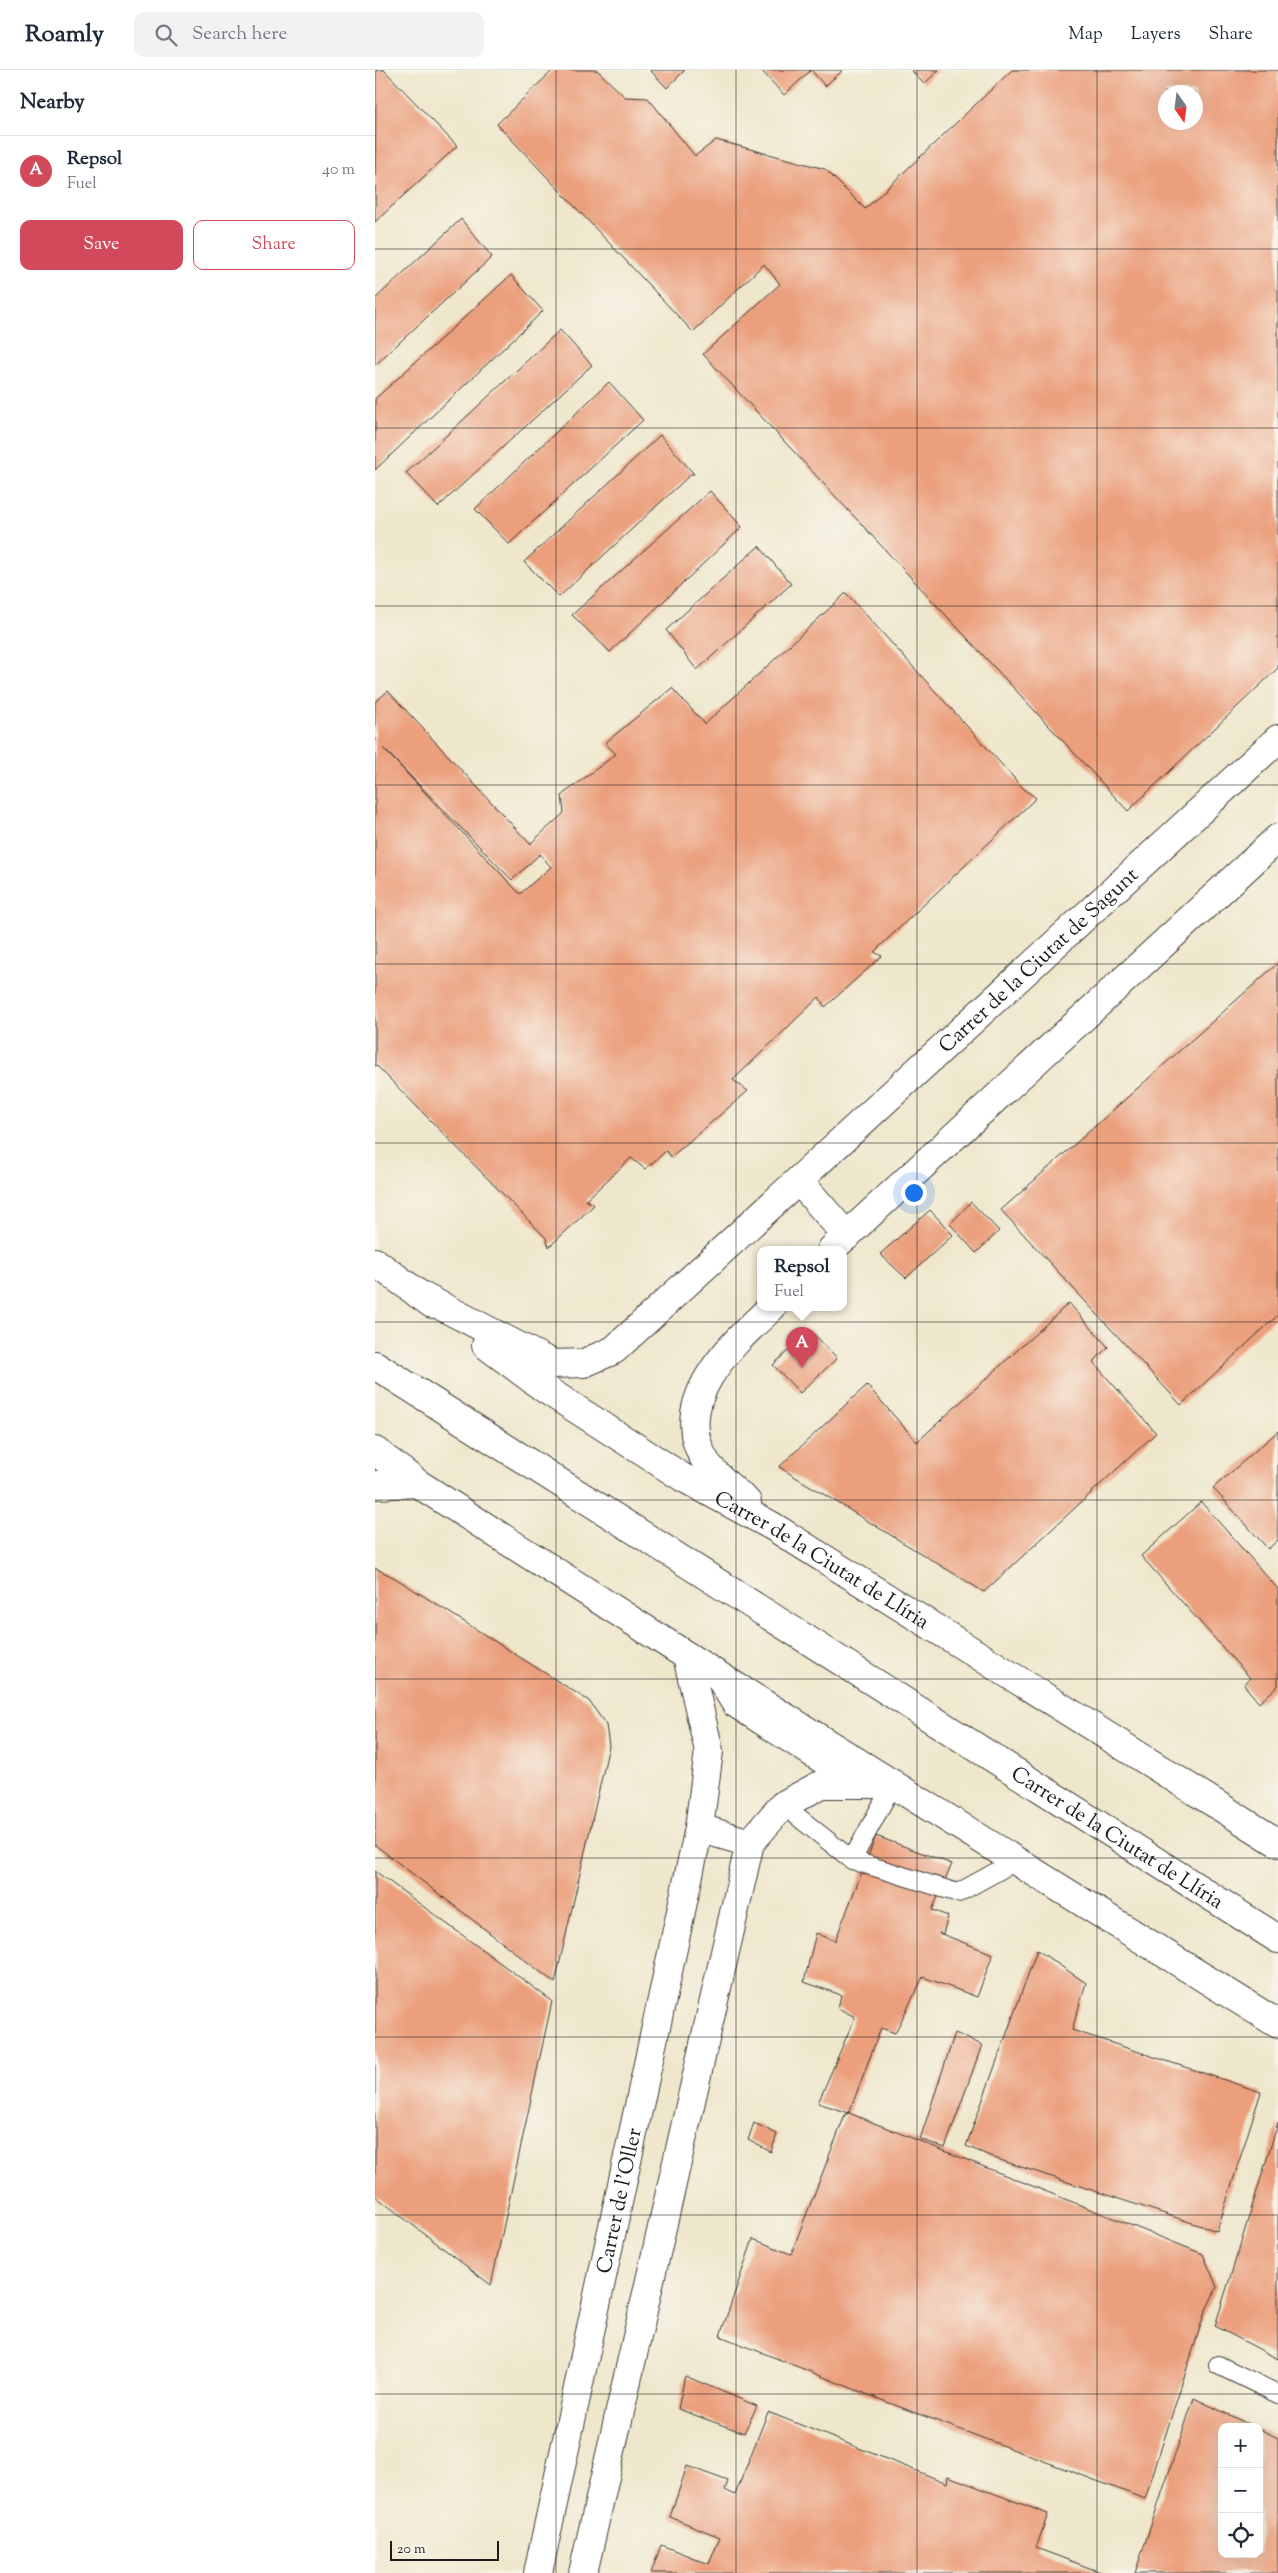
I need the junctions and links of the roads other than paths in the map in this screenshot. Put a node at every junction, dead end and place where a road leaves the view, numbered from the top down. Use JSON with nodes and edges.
{"nodes":[{"id":1,"x":1278,"y":739,"type":"edge"},
{"id":2,"x":1278,"y":838,"type":"edge"},
{"id":3,"x":799,"y":1181,"type":"junction"},
{"id":4,"x":839,"y":1243,"type":"edge"},
{"id":5,"x":375,"y":1262,"type":"edge"},
{"id":6,"x":418,"y":1294,"type":"junction"},
{"id":7,"x":768,"y":1311,"type":"edge"},
{"id":8,"x":375,"y":1365,"type":"edge"},
{"id":9,"x":375,"y":1451,"type":"edge"},
{"id":10,"x":417,"y":1483,"type":"junction"},
{"id":11,"x":375,"y":1486,"type":"edge"},
{"id":12,"x":772,"y":1526,"type":"junction"},
{"id":13,"x":698,"y":1663,"type":"junction"},
{"id":14,"x":882,"y":1777,"type":"junction"},
{"id":15,"x":783,"y":1805,"type":"junction"},
{"id":16,"x":699,"y":1828,"type":"junction"},
{"id":17,"x":749,"y":1843,"type":"junction"},
{"id":18,"x":1278,"y":1843,"type":"edge"},
{"id":19,"x":852,"y":1860,"type":"junction"},
{"id":20,"x":1016,"y":1861,"type":"junction"},
{"id":21,"x":1278,"y":1939,"type":"edge"},
{"id":22,"x":1278,"y":2024,"type":"edge"},
{"id":23,"x":1219,"y":2365,"type":"dead end"},
{"id":24,"x":1278,"y":2394,"type":"edge"},
{"id":25,"x":538,"y":2573,"type":"edge"},
{"id":26,"x":583,"y":2573,"type":"edge"}],
"edges":[{"from":1,"to":3,"type":"street","name":"Carrer de la Ciutat de Sagunt"},
{"from":2,"to":4,"type":"street"},
{"from":3,"to":4,"type":"street"},
{"from":3,"to":6,"type":"street","name":"Carrer de la Ciutat de Sagunt"},
{"from":5,"to":6,"type":"street","name":"Carrer de la Ciutat de Llíria"},
{"from":6,"to":12,"type":"street","name":"Carrer de la Ciutat de Llíria"},
{"from":7,"to":12,"type":"street"},
{"from":8,"to":21,"type":"street","name":"Carrer de la Ciutat de Llíria"},
{"from":9,"to":10,"type":"street"},
{"from":10,"to":11,"type":"street"},
{"from":10,"to":13,"type":"street"},
{"from":12,"to":18,"type":"street","name":"Carrer de la Ciutat de Llíria"},
{"from":13,"to":14,"type":"street"},
{"from":13,"to":16,"type":"street","name":"Carrer de l'Oller"},
{"from":14,"to":15,"type":"street"},
{"from":14,"to":19,"type":"lane"},
{"from":14,"to":20,"type":"street"},
{"from":15,"to":17,"type":"street"},
{"from":15,"to":19,"type":"lane"},
{"from":16,"to":17,"type":"street"},
{"from":16,"to":25,"type":"street","name":"Carrer de l'Oller"},
{"from":17,"to":26,"type":"street"},
{"from":19,"to":20,"type":"lane"},
{"from":20,"to":22,"type":"street"},
{"from":23,"to":24,"type":"lane"}]}
